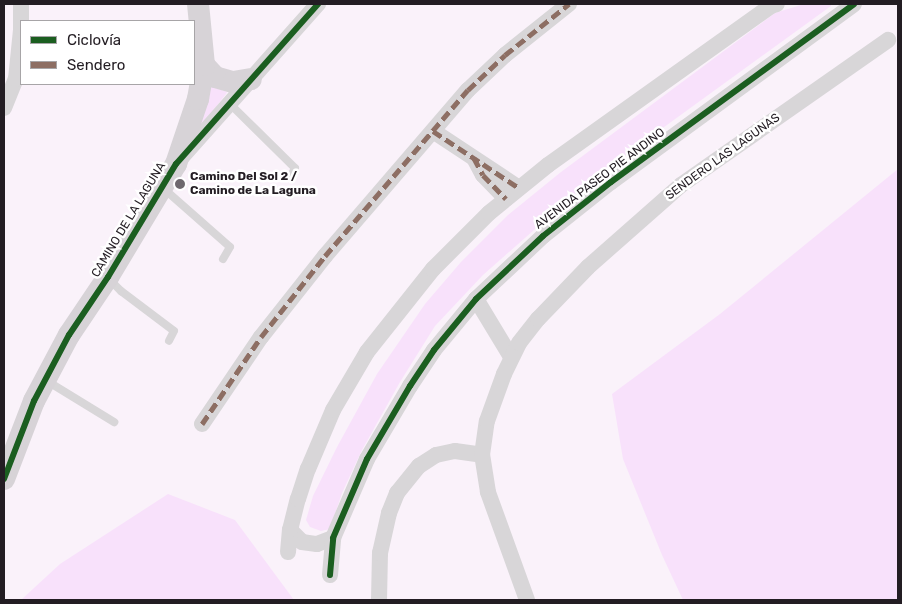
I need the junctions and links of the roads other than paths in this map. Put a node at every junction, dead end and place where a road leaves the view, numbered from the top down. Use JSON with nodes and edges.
{"nodes":[{"id":1,"x":21,"y":4,"type":"edge"},
{"id":2,"x":198,"y":4,"type":"edge"},
{"id":3,"x":318,"y":4,"type":"edge"},
{"id":4,"x":569,"y":4,"type":"edge"},
{"id":5,"x":777,"y":4,"type":"edge"},
{"id":6,"x":854,"y":4,"type":"edge"},
{"id":7,"x":21,"y":20,"type":"edge"},
{"id":8,"x":20,"y":40,"type":"edge"},
{"id":9,"x":888,"y":40,"type":"dead end"},
{"id":10,"x":204,"y":65,"type":"junction"},
{"id":11,"x":251,"y":79,"type":"junction"},
{"id":12,"x":230,"y":104,"type":"junction"},
{"id":13,"x":4,"y":108,"type":"edge"},
{"id":14,"x":433,"y":131,"type":"junction"},
{"id":15,"x":472,"y":155,"type":"junction"},
{"id":16,"x":176,"y":164,"type":"junction"},
{"id":17,"x":291,"y":176,"type":"dead end"},
{"id":18,"x":163,"y":188,"type":"junction"},
{"id":19,"x":519,"y":188,"type":"junction"},
{"id":20,"x":506,"y":199,"type":"junction"},
{"id":21,"x":223,"y":259,"type":"dead end"},
{"id":22,"x":108,"y":277,"type":"junction"},
{"id":23,"x":476,"y":299,"type":"junction"},
{"id":24,"x":169,"y":341,"type":"dead end"},
{"id":25,"x":511,"y":357,"type":"junction"},
{"id":26,"x":45,"y":380,"type":"junction"},
{"id":27,"x":114,"y":422,"type":"dead end"},
{"id":28,"x":202,"y":424,"type":"dead end"},
{"id":29,"x":482,"y":455,"type":"junction"},
{"id":30,"x":4,"y":479,"type":"edge"},
{"id":31,"x":290,"y":530,"type":"junction"},
{"id":32,"x":333,"y":538,"type":"junction"},
{"id":33,"x":288,"y":552,"type":"dead end"},
{"id":34,"x":330,"y":574,"type":"dead end"},
{"id":35,"x":379,"y":600,"type":"edge"},
{"id":36,"x":527,"y":600,"type":"edge"}],
"edges":[{"from":1,"to":7,"type":"street"},
{"from":2,"to":10,"type":"street"},
{"from":3,"to":11,"type":"street","name":"CAMINO DE LA LAGUNA"},
{"from":4,"to":14,"type":"street"},
{"from":5,"to":19,"type":"street"},
{"from":6,"to":23,"type":"street","name":"AVENIDA PASEO PIE ANDINO"},
{"from":8,"to":13,"type":"street"},
{"from":9,"to":25,"type":"street","name":"SENDERO LAS LAGUNAS"},
{"from":10,"to":11,"type":"street"},
{"from":10,"to":16,"type":"street"},
{"from":11,"to":12,"type":"street","name":"CAMINO DE LA LAGUNA"},
{"from":12,"to":16,"type":"street","name":"CAMINO DE LA LAGUNA"},
{"from":12,"to":17,"type":"lane"},
{"from":14,"to":15,"type":"street"},
{"from":14,"to":28,"type":"street"},
{"from":15,"to":19,"type":"street"},
{"from":15,"to":20,"type":"street"},
{"from":16,"to":18,"type":"street","name":"CAMINO DE LA LAGUNA"},
{"from":18,"to":21,"type":"lane"},
{"from":18,"to":22,"type":"street","name":"CAMINO DE LA LAGUNA"},
{"from":19,"to":20,"type":"street"},
{"from":20,"to":31,"type":"street"},
{"from":22,"to":24,"type":"lane"},
{"from":22,"to":26,"type":"street","name":"CAMINO DE LA LAGUNA"},
{"from":23,"to":25,"type":"street"},
{"from":23,"to":32,"type":"street","name":"AVENIDA PASEO PIE ANDINO"},
{"from":25,"to":29,"type":"street","name":"SENDERO LAS LAGUNAS"},
{"from":26,"to":27,"type":"lane"},
{"from":26,"to":30,"type":"street","name":"CAMINO DE LA LAGUNA"},
{"from":29,"to":35,"type":"street"},
{"from":29,"to":36,"type":"street","name":"SENDERO LAS LAGUNAS"},
{"from":31,"to":32,"type":"street"},
{"from":31,"to":33,"type":"street"},
{"from":32,"to":34,"type":"street","name":"AVENIDA PASEO PIE ANDINO"}]}
